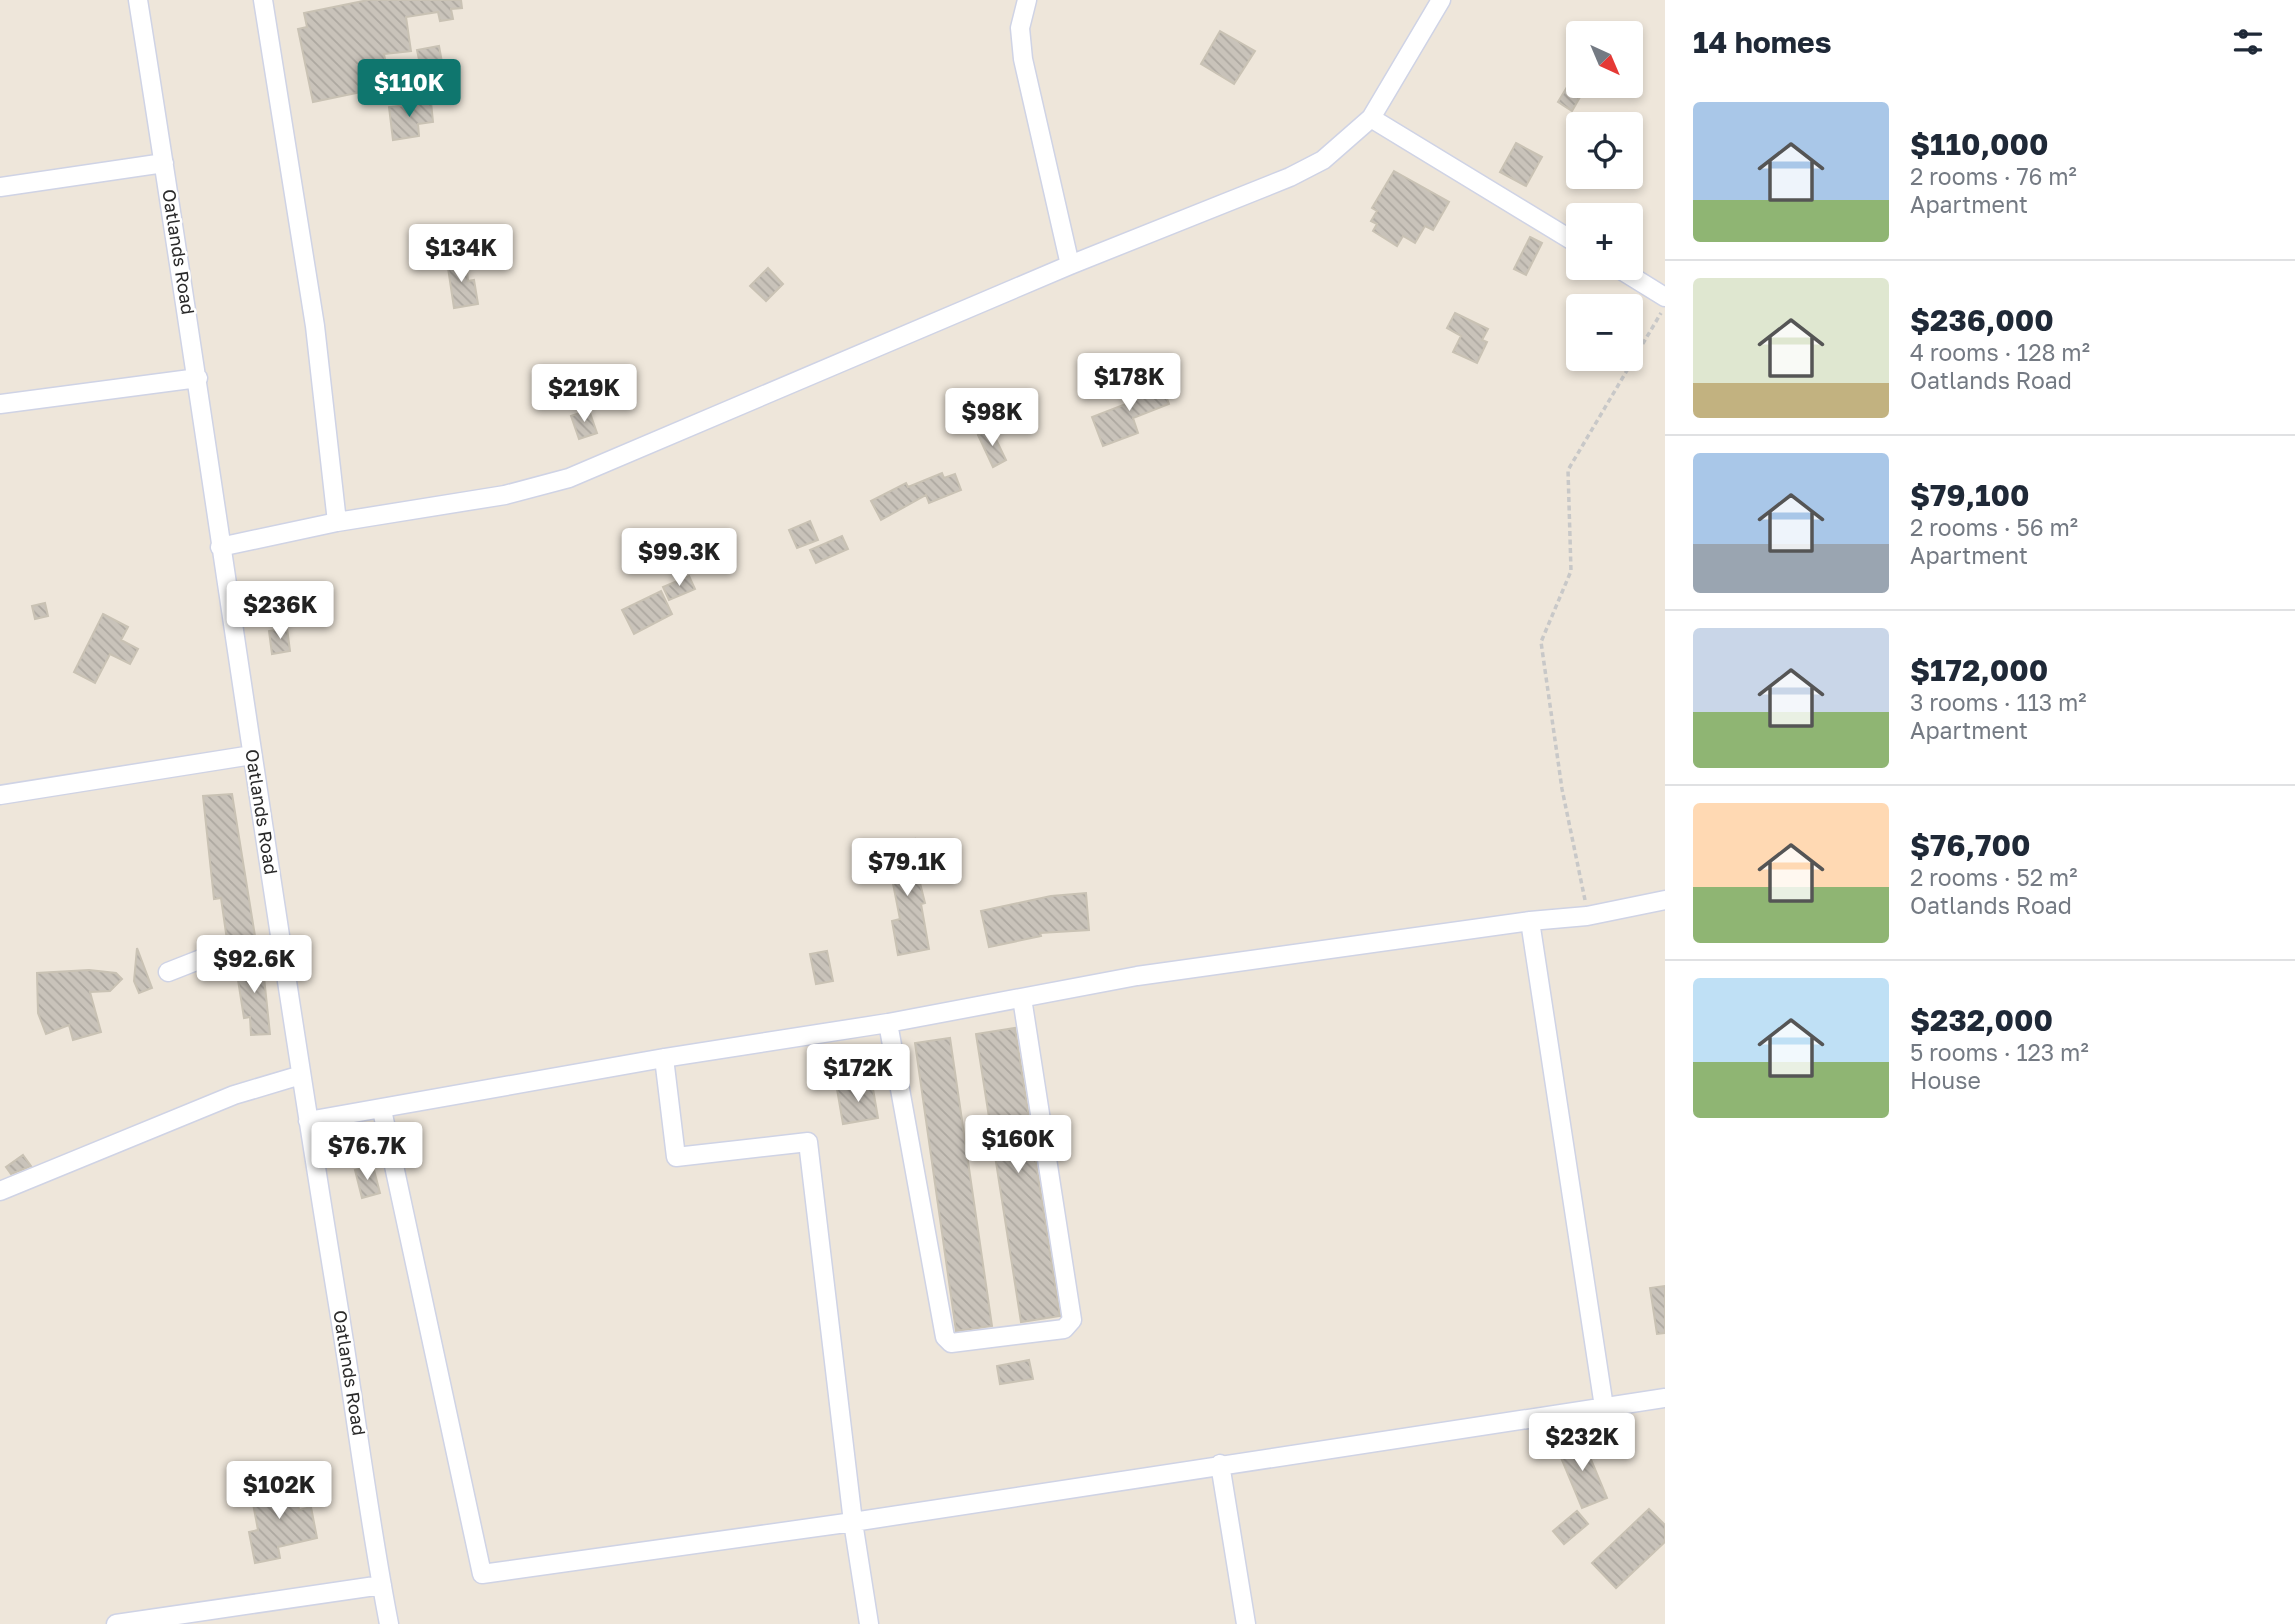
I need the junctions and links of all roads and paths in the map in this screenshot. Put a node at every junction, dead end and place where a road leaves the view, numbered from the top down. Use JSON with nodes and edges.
{"nodes":[{"id":1,"x":138,"y":0,"type":"edge"},
{"id":2,"x":263,"y":0,"type":"edge"},
{"id":3,"x":1027,"y":0,"type":"edge"},
{"id":4,"x":1441,"y":0,"type":"edge"},
{"id":5,"x":1371,"y":118,"type":"junction"},
{"id":6,"x":164,"y":163,"type":"junction"},
{"id":7,"x":0,"y":187,"type":"edge"},
{"id":8,"x":1566,"y":237,"type":"edge"},
{"id":9,"x":1070,"y":265,"type":"junction"},
{"id":10,"x":1637,"y":280,"type":"edge"},
{"id":11,"x":1665,"y":297,"type":"edge"},
{"id":12,"x":1665,"y":306,"type":"edge"},
{"id":13,"x":198,"y":378,"type":"junction"},
{"id":14,"x":0,"y":404,"type":"edge"},
{"id":15,"x":337,"y":522,"type":"junction"},
{"id":16,"x":220,"y":547,"type":"junction"},
{"id":17,"x":252,"y":755,"type":"junction"},
{"id":18,"x":0,"y":795,"type":"edge"},
{"id":19,"x":1665,"y":900,"type":"edge"},
{"id":20,"x":1587,"y":916,"type":"junction"},
{"id":21,"x":1530,"y":921,"type":"junction"},
{"id":22,"x":281,"y":944,"type":"junction"},
{"id":23,"x":168,"y":972,"type":"dead end"},
{"id":24,"x":1022,"y":998,"type":"junction"},
{"id":25,"x":888,"y":1024,"type":"junction"},
{"id":26,"x":664,"y":1058,"type":"junction"},
{"id":27,"x":301,"y":1074,"type":"junction"},
{"id":28,"x":382,"y":1110,"type":"junction"},
{"id":29,"x":308,"y":1121,"type":"junction"},
{"id":30,"x":0,"y":1191,"type":"edge"},
{"id":31,"x":1665,"y":1398,"type":"edge"},
{"id":32,"x":1604,"y":1407,"type":"junction"},
{"id":33,"x":1220,"y":1464,"type":"junction"},
{"id":34,"x":853,"y":1522,"type":"junction"},
{"id":35,"x":382,"y":1585,"type":"junction"},
{"id":36,"x":116,"y":1624,"type":"edge"},
{"id":37,"x":389,"y":1624,"type":"edge"},
{"id":38,"x":869,"y":1624,"type":"edge"},
{"id":39,"x":1247,"y":1624,"type":"edge"}],
"edges":[{"from":1,"to":6,"type":"street","name":"Oatlands Road"},
{"from":2,"to":15,"type":"street"},
{"from":3,"to":9,"type":"street"},
{"from":4,"to":5,"type":"street"},
{"from":5,"to":8,"type":"street"},
{"from":5,"to":9,"type":"street"},
{"from":6,"to":7,"type":"street"},
{"from":6,"to":13,"type":"street","name":"Oatlands Road"},
{"from":9,"to":15,"type":"street"},
{"from":10,"to":11,"type":"street"},
{"from":12,"to":20,"type":"path"},
{"from":13,"to":14,"type":"street"},
{"from":13,"to":16,"type":"street","name":"Oatlands Road"},
{"from":15,"to":16,"type":"street"},
{"from":16,"to":17,"type":"street","name":"Oatlands Road"},
{"from":17,"to":18,"type":"street"},
{"from":17,"to":22,"type":"street","name":"Oatlands Road"},
{"from":19,"to":20,"type":"street"},
{"from":20,"to":21,"type":"street"},
{"from":21,"to":24,"type":"street"},
{"from":21,"to":32,"type":"street"},
{"from":22,"to":23,"type":"street"},
{"from":22,"to":27,"type":"street","name":"Oatlands Road"},
{"from":24,"to":25,"type":"street"},
{"from":24,"to":25,"type":"street"},
{"from":25,"to":26,"type":"street"},
{"from":26,"to":28,"type":"street"},
{"from":26,"to":34,"type":"street"},
{"from":27,"to":29,"type":"street","name":"Oatlands Road"},
{"from":27,"to":30,"type":"street"},
{"from":28,"to":29,"type":"street"},
{"from":28,"to":34,"type":"street"},
{"from":29,"to":35,"type":"street","name":"Oatlands Road"},
{"from":31,"to":32,"type":"street"},
{"from":32,"to":33,"type":"street"},
{"from":33,"to":34,"type":"street"},
{"from":33,"to":39,"type":"street"},
{"from":34,"to":38,"type":"street"},
{"from":35,"to":36,"type":"street"},
{"from":35,"to":37,"type":"street","name":"Oatlands Road"}]}
